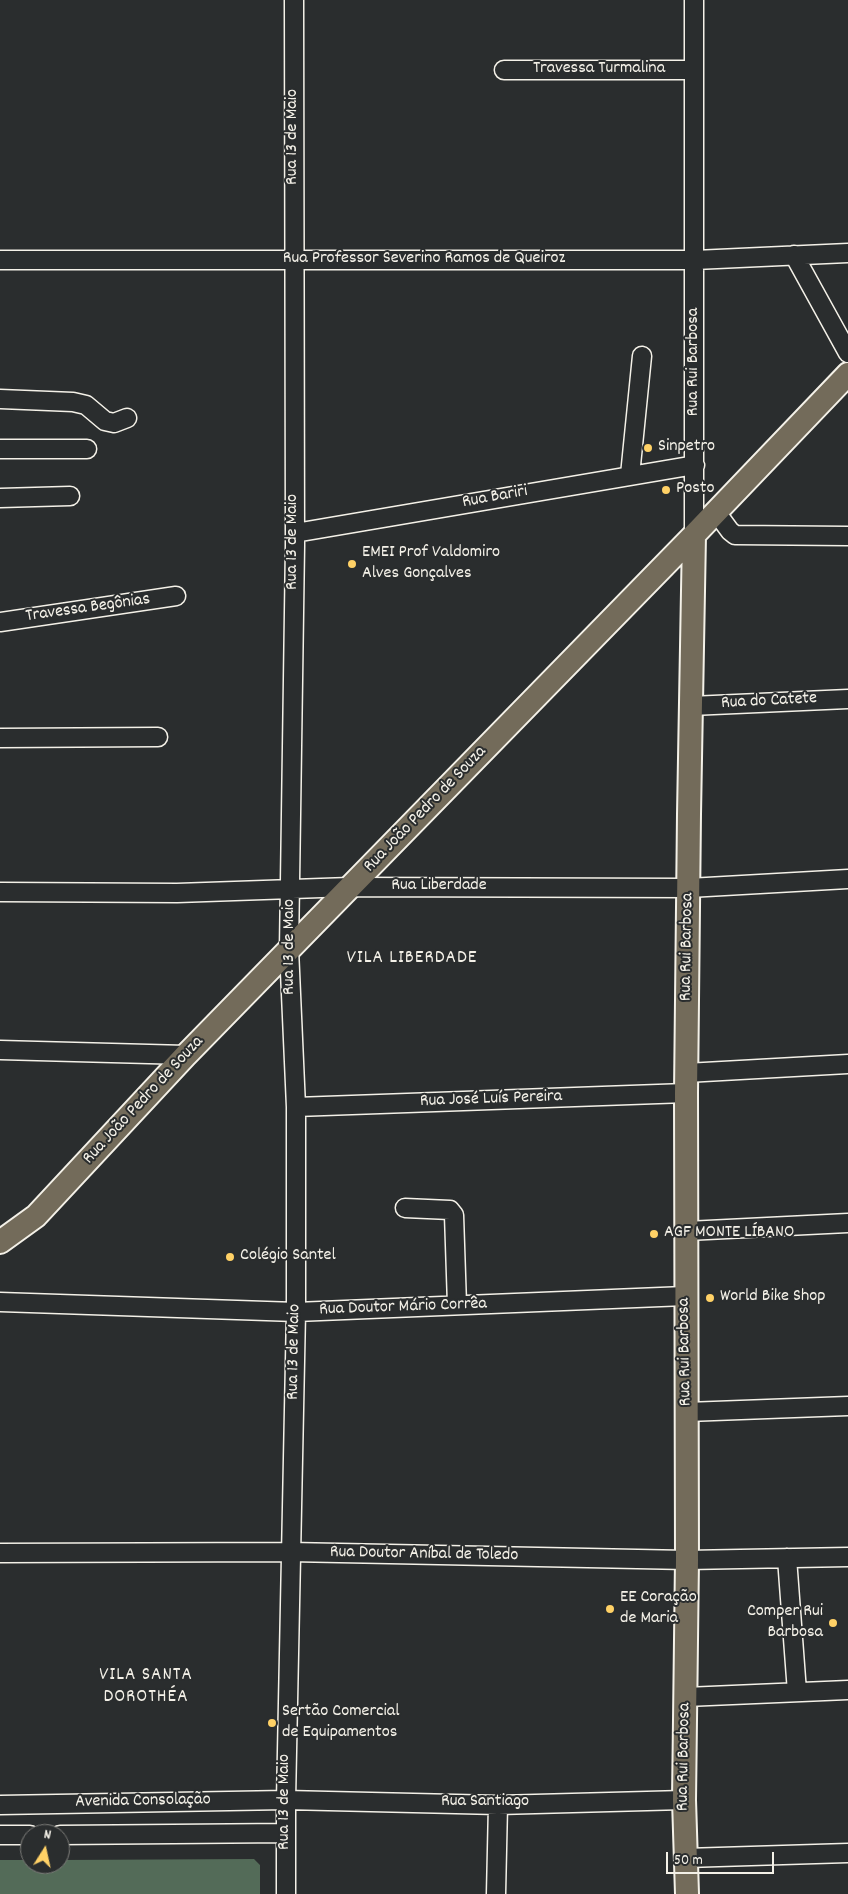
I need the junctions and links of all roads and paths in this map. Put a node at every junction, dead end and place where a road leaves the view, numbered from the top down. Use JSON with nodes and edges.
{"nodes":[{"id":1,"x":294,"y":0,"type":"edge"},
{"id":2,"x":694,"y":0,"type":"edge"},
{"id":3,"x":504,"y":70,"type":"dead end"},
{"id":4,"x":694,"y":70,"type":"junction"},
{"id":5,"x":848,"y":253,"type":"edge"},
{"id":6,"x":794,"y":255,"type":"junction"},
{"id":7,"x":0,"y":260,"type":"edge"},
{"id":8,"x":294,"y":260,"type":"junction"},
{"id":9,"x":695,"y":260,"type":"junction"},
{"id":10,"x":848,"y":353,"type":"edge"},
{"id":11,"x":642,"y":356,"type":"dead end"},
{"id":12,"x":848,"y":374,"type":"edge"},
{"id":13,"x":0,"y":399,"type":"edge"},
{"id":14,"x":127,"y":418,"type":"dead end"},
{"id":15,"x":0,"y":449,"type":"edge"},
{"id":16,"x":87,"y":449,"type":"dead end"},
{"id":17,"x":695,"y":465,"type":"junction"},
{"id":18,"x":630,"y":475,"type":"junction"},
{"id":19,"x":70,"y":496,"type":"dead end"},
{"id":20,"x":0,"y":498,"type":"edge"},
{"id":21,"x":716,"y":512,"type":"junction"},
{"id":22,"x":295,"y":533,"type":"junction"},
{"id":23,"x":694,"y":535,"type":"junction"},
{"id":24,"x":848,"y":536,"type":"edge"},
{"id":25,"x":176,"y":596,"type":"dead end"},
{"id":26,"x":0,"y":622,"type":"edge"},
{"id":27,"x":848,"y":698,"type":"edge"},
{"id":28,"x":691,"y":706,"type":"junction"},
{"id":29,"x":158,"y":736,"type":"dead end"},
{"id":30,"x":0,"y":738,"type":"edge"},
{"id":31,"x":848,"y":879,"type":"edge"},
{"id":32,"x":350,"y":887,"type":"junction"},
{"id":33,"x":291,"y":888,"type":"junction"},
{"id":34,"x":688,"y":888,"type":"junction"},
{"id":35,"x":0,"y":892,"type":"edge"},
{"id":36,"x":289,"y":948,"type":"junction"},
{"id":37,"x":0,"y":1050,"type":"edge"},
{"id":38,"x":186,"y":1055,"type":"junction"},
{"id":39,"x":848,"y":1064,"type":"edge"},
{"id":40,"x":686,"y":1083,"type":"junction"},
{"id":41,"x":296,"y":1107,"type":"junction"},
{"id":42,"x":405,"y":1208,"type":"dead end"},
{"id":43,"x":848,"y":1223,"type":"edge"},
{"id":44,"x":687,"y":1231,"type":"junction"},
{"id":45,"x":0,"y":1242,"type":"edge"},
{"id":46,"x":685,"y":1296,"type":"junction"},
{"id":47,"x":0,"y":1302,"type":"edge"},
{"id":48,"x":457,"y":1305,"type":"junction"},
{"id":49,"x":296,"y":1312,"type":"junction"},
{"id":50,"x":848,"y":1406,"type":"edge"},
{"id":51,"x":687,"y":1412,"type":"junction"},
{"id":52,"x":290,"y":1552,"type":"junction"},
{"id":53,"x":0,"y":1553,"type":"edge"},
{"id":54,"x":848,"y":1557,"type":"edge"},
{"id":55,"x":787,"y":1558,"type":"junction"},
{"id":56,"x":687,"y":1560,"type":"junction"},
{"id":57,"x":848,"y":1690,"type":"edge"},
{"id":58,"x":797,"y":1692,"type":"junction"},
{"id":59,"x":686,"y":1697,"type":"junction"},
{"id":60,"x":286,"y":1800,"type":"junction"},
{"id":61,"x":684,"y":1800,"type":"junction"},
{"id":62,"x":0,"y":1805,"type":"edge"},
{"id":63,"x":498,"y":1805,"type":"junction"},
{"id":64,"x":286,"y":1833,"type":"junction"},
{"id":65,"x":0,"y":1835,"type":"edge"},
{"id":66,"x":20,"y":1835,"type":"edge"},
{"id":67,"x":70,"y":1835,"type":"edge"},
{"id":68,"x":848,"y":1853,"type":"edge"},
{"id":69,"x":686,"y":1858,"type":"junction"},
{"id":70,"x":286,"y":1894,"type":"edge"},
{"id":71,"x":496,"y":1894,"type":"edge"},
{"id":72,"x":687,"y":1894,"type":"edge"}],
"edges":[{"from":1,"to":8,"type":"street","name":"Rua 13 de Maio"},
{"from":2,"to":4,"type":"street","name":"Rua Rui Barbosa"},
{"from":3,"to":4,"type":"street","name":"Travessa Turmalina"},
{"from":4,"to":9,"type":"street","name":"Rua Rui Barbosa"},
{"from":5,"to":6,"type":"street","name":"Rua Professor Severino Ramos de Queiroz"},
{"from":6,"to":9,"type":"street","name":"Rua Professor Severino Ramos de Queiroz"},
{"from":6,"to":10,"type":"street"},
{"from":7,"to":8,"type":"street","name":"Rua Professor Severino Ramos de Queiroz"},
{"from":8,"to":9,"type":"street","name":"Rua Professor Severino Ramos de Queiroz"},
{"from":8,"to":22,"type":"street","name":"Rua 13 de Maio"},
{"from":9,"to":17,"type":"street","name":"Rua Rui Barbosa"},
{"from":11,"to":18,"type":"street"},
{"from":12,"to":21,"type":"main road","name":"Rua João Pedro de Souza"},
{"from":13,"to":14,"type":"street"},
{"from":15,"to":16,"type":"street"},
{"from":17,"to":18,"type":"street","name":"Rua Bariri"},
{"from":17,"to":23,"type":"street","name":"Rua Rui Barbosa"},
{"from":18,"to":22,"type":"street","name":"Rua Bariri"},
{"from":19,"to":20,"type":"street"},
{"from":21,"to":23,"type":"main road","name":"Rua João Pedro de Souza"},
{"from":21,"to":24,"type":"street"},
{"from":22,"to":33,"type":"street","name":"Rua 13 de Maio"},
{"from":23,"to":28,"type":"main road","name":"Rua Rui Barbosa"},
{"from":23,"to":32,"type":"main road","name":"Rua João Pedro de Souza"},
{"from":25,"to":26,"type":"street","name":"Travessa Begônias"},
{"from":27,"to":28,"type":"street","name":"Rua do Catete"},
{"from":28,"to":34,"type":"main road","name":"Rua Rui Barbosa"},
{"from":29,"to":30,"type":"street"},
{"from":31,"to":34,"type":"street","name":"Rua Liberdade"},
{"from":32,"to":33,"type":"street","name":"Rua Liberdade"},
{"from":32,"to":34,"type":"street","name":"Rua Liberdade"},
{"from":32,"to":36,"type":"main road","name":"Rua João Pedro de Souza"},
{"from":33,"to":35,"type":"street","name":"Rua Liberdade"},
{"from":33,"to":36,"type":"street","name":"Rua 13 de Maio"},
{"from":34,"to":40,"type":"main road","name":"Rua Rui Barbosa"},
{"from":36,"to":38,"type":"main road","name":"Rua João Pedro de Souza"},
{"from":36,"to":41,"type":"street","name":"Rua 13 de Maio"},
{"from":37,"to":38,"type":"street"},
{"from":38,"to":45,"type":"main road","name":"Rua João Pedro de Souza"},
{"from":39,"to":40,"type":"street","name":"Rua José Luís Pereira"},
{"from":40,"to":41,"type":"street","name":"Rua José Luís Pereira"},
{"from":40,"to":44,"type":"main road","name":"Rua Rui Barbosa"},
{"from":41,"to":49,"type":"street","name":"Rua 13 de Maio"},
{"from":42,"to":48,"type":"street"},
{"from":43,"to":44,"type":"street"},
{"from":44,"to":46,"type":"main road","name":"Rua Rui Barbosa"},
{"from":46,"to":48,"type":"street","name":"Rua Doutor Mário Corrêa"},
{"from":46,"to":51,"type":"main road","name":"Rua Rui Barbosa"},
{"from":47,"to":49,"type":"street","name":"Rua Doutor Mário Corrêa"},
{"from":48,"to":49,"type":"street","name":"Rua Doutor Mário Corrêa"},
{"from":49,"to":52,"type":"street","name":"Rua 13 de Maio"},
{"from":50,"to":51,"type":"street"},
{"from":51,"to":56,"type":"main road","name":"Rua Rui Barbosa"},
{"from":52,"to":53,"type":"street","name":"Rua Doutor Aníbal de Toledo"},
{"from":52,"to":56,"type":"street","name":"Rua Doutor Aníbal de Toledo"},
{"from":52,"to":60,"type":"street","name":"Rua 13 de Maio"},
{"from":54,"to":55,"type":"street","name":"Rua Doutor Aníbal de Toledo"},
{"from":55,"to":56,"type":"street","name":"Rua Doutor Aníbal de Toledo"},
{"from":55,"to":58,"type":"street"},
{"from":56,"to":59,"type":"main road","name":"Rua Rui Barbosa"},
{"from":57,"to":58,"type":"street"},
{"from":58,"to":59,"type":"street"},
{"from":59,"to":61,"type":"main road","name":"Rua Rui Barbosa"},
{"from":60,"to":62,"type":"street","name":"Avenida Consolação"},
{"from":60,"to":63,"type":"street","name":"Rua Santiago"},
{"from":60,"to":64,"type":"street","name":"Rua 13 de Maio"},
{"from":61,"to":63,"type":"street","name":"Rua Santiago"},
{"from":61,"to":69,"type":"main road","name":"Rua Rui Barbosa"},
{"from":63,"to":71,"type":"street"},
{"from":64,"to":67,"type":"street","name":"Avenida Consolação"},
{"from":64,"to":70,"type":"street","name":"Rua 13 de Maio"},
{"from":65,"to":66,"type":"street"},
{"from":68,"to":69,"type":"street"},
{"from":69,"to":72,"type":"main road","name":"Rua Rui Barbosa"}]}
